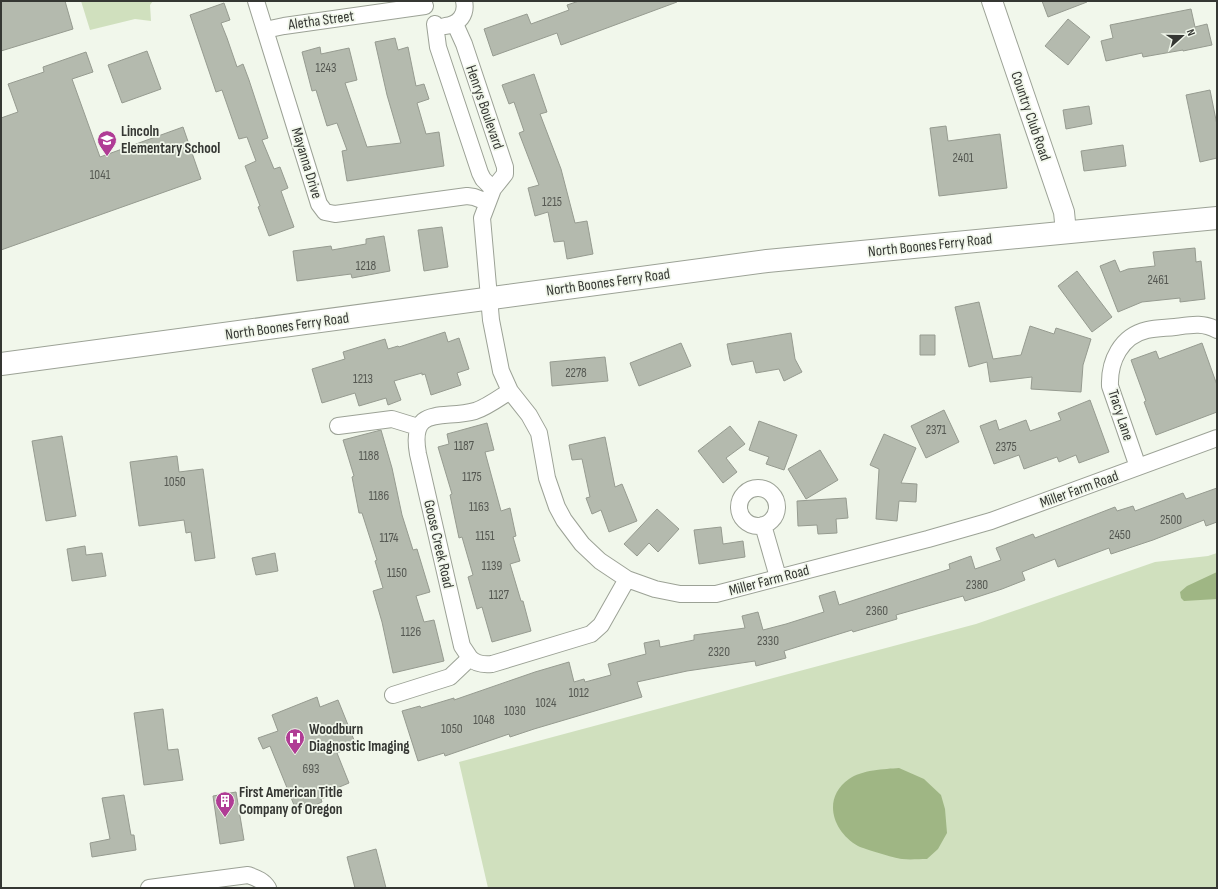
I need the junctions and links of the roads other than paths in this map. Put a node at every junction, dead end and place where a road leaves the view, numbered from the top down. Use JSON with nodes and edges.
{"nodes":[{"id":1,"x":256,"y":1,"type":"edge"},
{"id":2,"x":992,"y":1,"type":"edge"},
{"id":3,"x":469,"y":2,"type":"edge"},
{"id":4,"x":426,"y":3,"type":"edge"},
{"id":5,"x":435,"y":24,"type":"junction"},
{"id":6,"x":455,"y":24,"type":"junction"},
{"id":7,"x":265,"y":30,"type":"junction"},
{"id":8,"x":490,"y":195,"type":"junction"},
{"id":9,"x":1217,"y":218,"type":"edge"},
{"id":10,"x":1066,"y":232,"type":"junction"},
{"id":11,"x":489,"y":299,"type":"junction"},
{"id":12,"x":1217,"y":330,"type":"edge"},
{"id":13,"x":1,"y":364,"type":"edge"},
{"id":14,"x":510,"y":392,"type":"junction"},
{"id":15,"x":338,"y":426,"type":"dead end"},
{"id":16,"x":418,"y":427,"type":"junction"},
{"id":17,"x":1217,"y":438,"type":"edge"},
{"id":18,"x":1138,"y":467,"type":"junction"},
{"id":19,"x":763,"y":525,"type":"dead end"},
{"id":20,"x":778,"y":577,"type":"junction"},
{"id":21,"x":627,"y":579,"type":"junction"},
{"id":22,"x":470,"y":658,"type":"junction"},
{"id":23,"x":393,"y":695,"type":"dead end"},
{"id":24,"x":149,"y":888,"type":"edge"},
{"id":25,"x":268,"y":888,"type":"edge"}],
"edges":[{"from":1,"to":7,"type":"street","name":"Mayanna Drive"},
{"from":2,"to":10,"type":"street","name":"Country Club Road"},
{"from":3,"to":6,"type":"street"},
{"from":4,"to":5,"type":"street","name":"Aletha Street"},
{"from":4,"to":7,"type":"street","name":"Aletha Street"},
{"from":5,"to":6,"type":"street"},
{"from":5,"to":8,"type":"street","name":"Henrys Boulevard"},
{"from":6,"to":8,"type":"street","name":"Henrys Boulevard"},
{"from":7,"to":8,"type":"street","name":"Mayanna Drive"},
{"from":8,"to":11,"type":"street","name":"Henrys Boulevard"},
{"from":9,"to":10,"type":"main road","name":"North Boones Ferry Road"},
{"from":10,"to":11,"type":"main road","name":"North Boones Ferry Road"},
{"from":11,"to":13,"type":"main road","name":"North Boones Ferry Road"},
{"from":11,"to":14,"type":"street","name":"Miller Farm Road"},
{"from":12,"to":18,"type":"street","name":"Tracy Lane"},
{"from":14,"to":16,"type":"street"},
{"from":14,"to":21,"type":"street","name":"Miller Farm Road"},
{"from":15,"to":16,"type":"street"},
{"from":16,"to":22,"type":"street","name":"Goose Creek Road"},
{"from":17,"to":18,"type":"street","name":"Miller Farm Road"},
{"from":18,"to":20,"type":"street","name":"Miller Farm Road"},
{"from":19,"to":20,"type":"street"},
{"from":20,"to":21,"type":"street","name":"Miller Farm Road"},
{"from":21,"to":22,"type":"street"},
{"from":22,"to":23,"type":"street"},
{"from":24,"to":25,"type":"street"}]}
